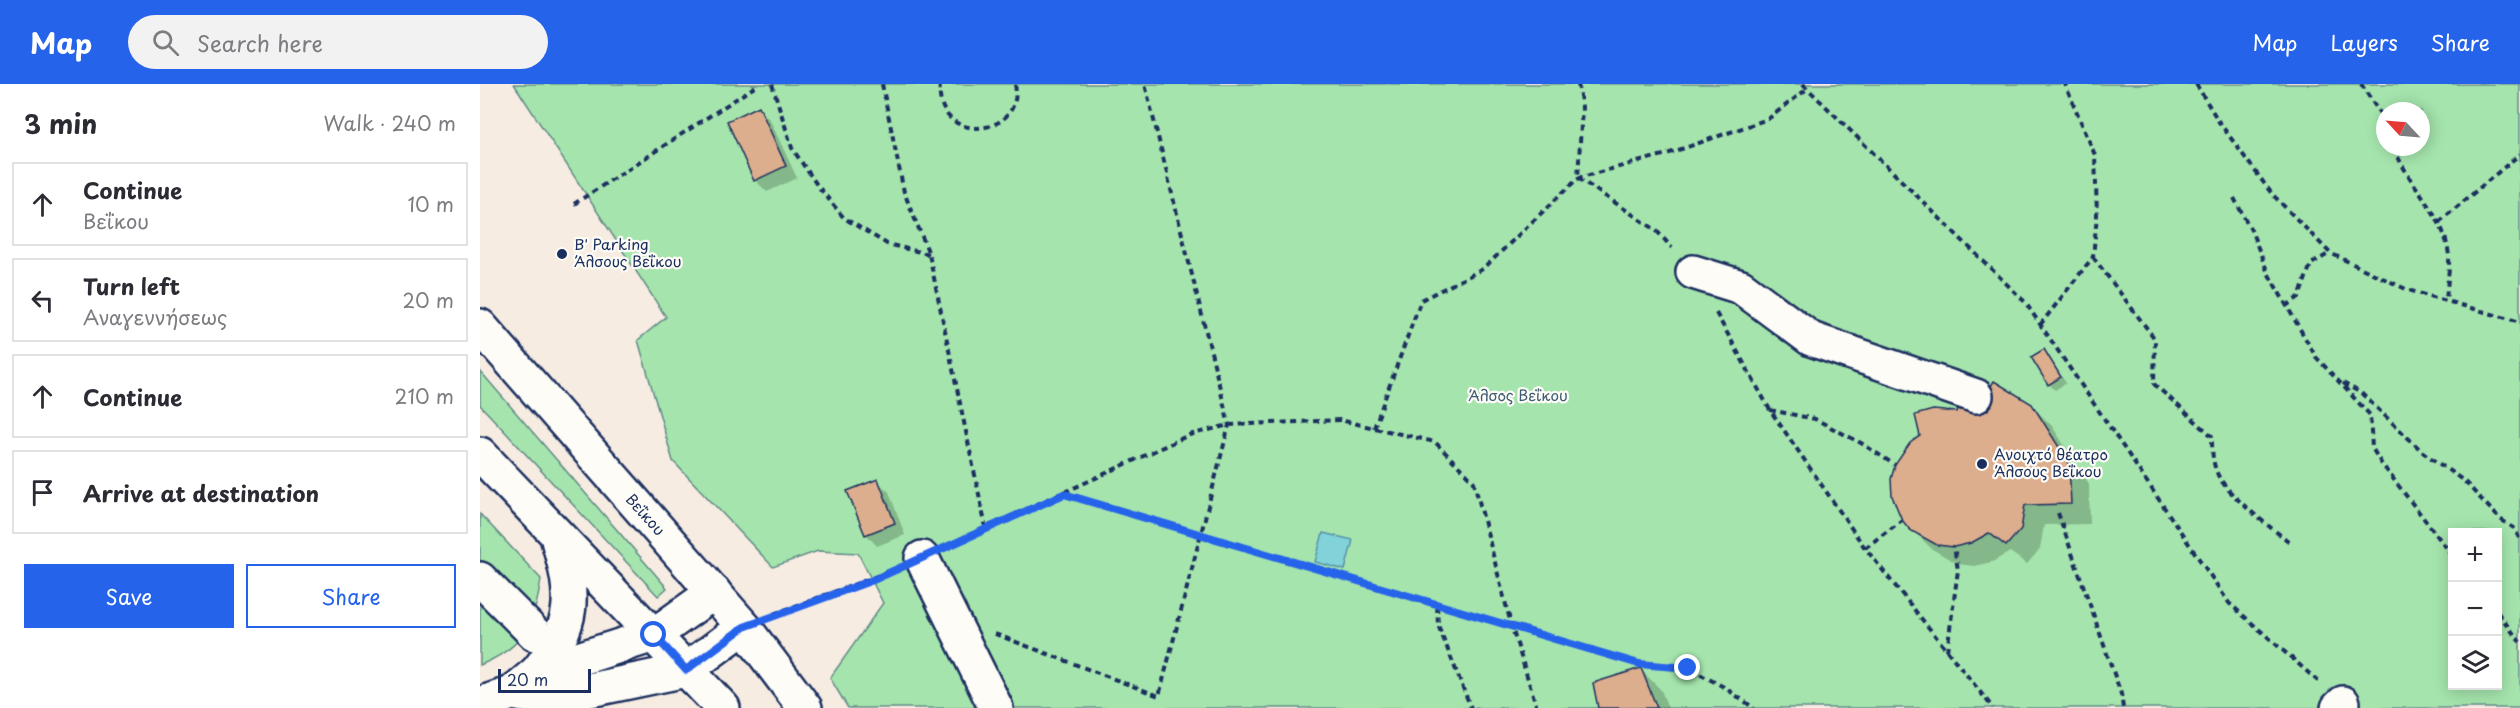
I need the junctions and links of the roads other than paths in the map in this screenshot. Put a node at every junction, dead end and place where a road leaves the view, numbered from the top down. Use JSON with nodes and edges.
{"nodes":[{"id":1,"x":1693,"y":272,"type":"road end"},
{"id":2,"x":480,"y":326,"type":"edge"},
{"id":3,"x":1976,"y":396,"type":"dead end"},
{"id":4,"x":480,"y":454,"type":"edge"},
{"id":5,"x":557,"y":535,"type":"junction"},
{"id":6,"x":922,"y":558,"type":"road end"},
{"id":7,"x":480,"y":579,"type":"edge"},
{"id":8,"x":714,"y":592,"type":"junction"},
{"id":9,"x":744,"y":627,"type":"junction"},
{"id":10,"x":535,"y":634,"type":"dead end"},
{"id":11,"x":654,"y":635,"type":"junction"},
{"id":12,"x":686,"y":670,"type":"junction"},
{"id":13,"x":537,"y":672,"type":"junction"},
{"id":14,"x":512,"y":693,"type":"junction"},
{"id":15,"x":480,"y":704,"type":"edge"},
{"id":16,"x":723,"y":708,"type":"edge"},
{"id":17,"x":805,"y":708,"type":"edge"},
{"id":18,"x":996,"y":708,"type":"edge"}],
"edges":[{"from":1,"to":3,"type":"street"},
{"from":2,"to":8,"type":"street","name":"Βεΐκου"},
{"from":4,"to":5,"type":"street"},
{"from":5,"to":11,"type":"street"},
{"from":5,"to":13,"type":"street"},
{"from":6,"to":18,"type":"street"},
{"from":7,"to":10,"type":"street"},
{"from":8,"to":9,"type":"street","name":"Βεΐκου"},
{"from":8,"to":11,"type":"street"},
{"from":9,"to":12,"type":"street"},
{"from":9,"to":17,"type":"street","name":"Βεΐκου"},
{"from":11,"to":12,"type":"street"},
{"from":11,"to":13,"type":"street"},
{"from":12,"to":14,"type":"street"},
{"from":12,"to":16,"type":"street"},
{"from":13,"to":14,"type":"street"},
{"from":14,"to":15,"type":"street"}]}
